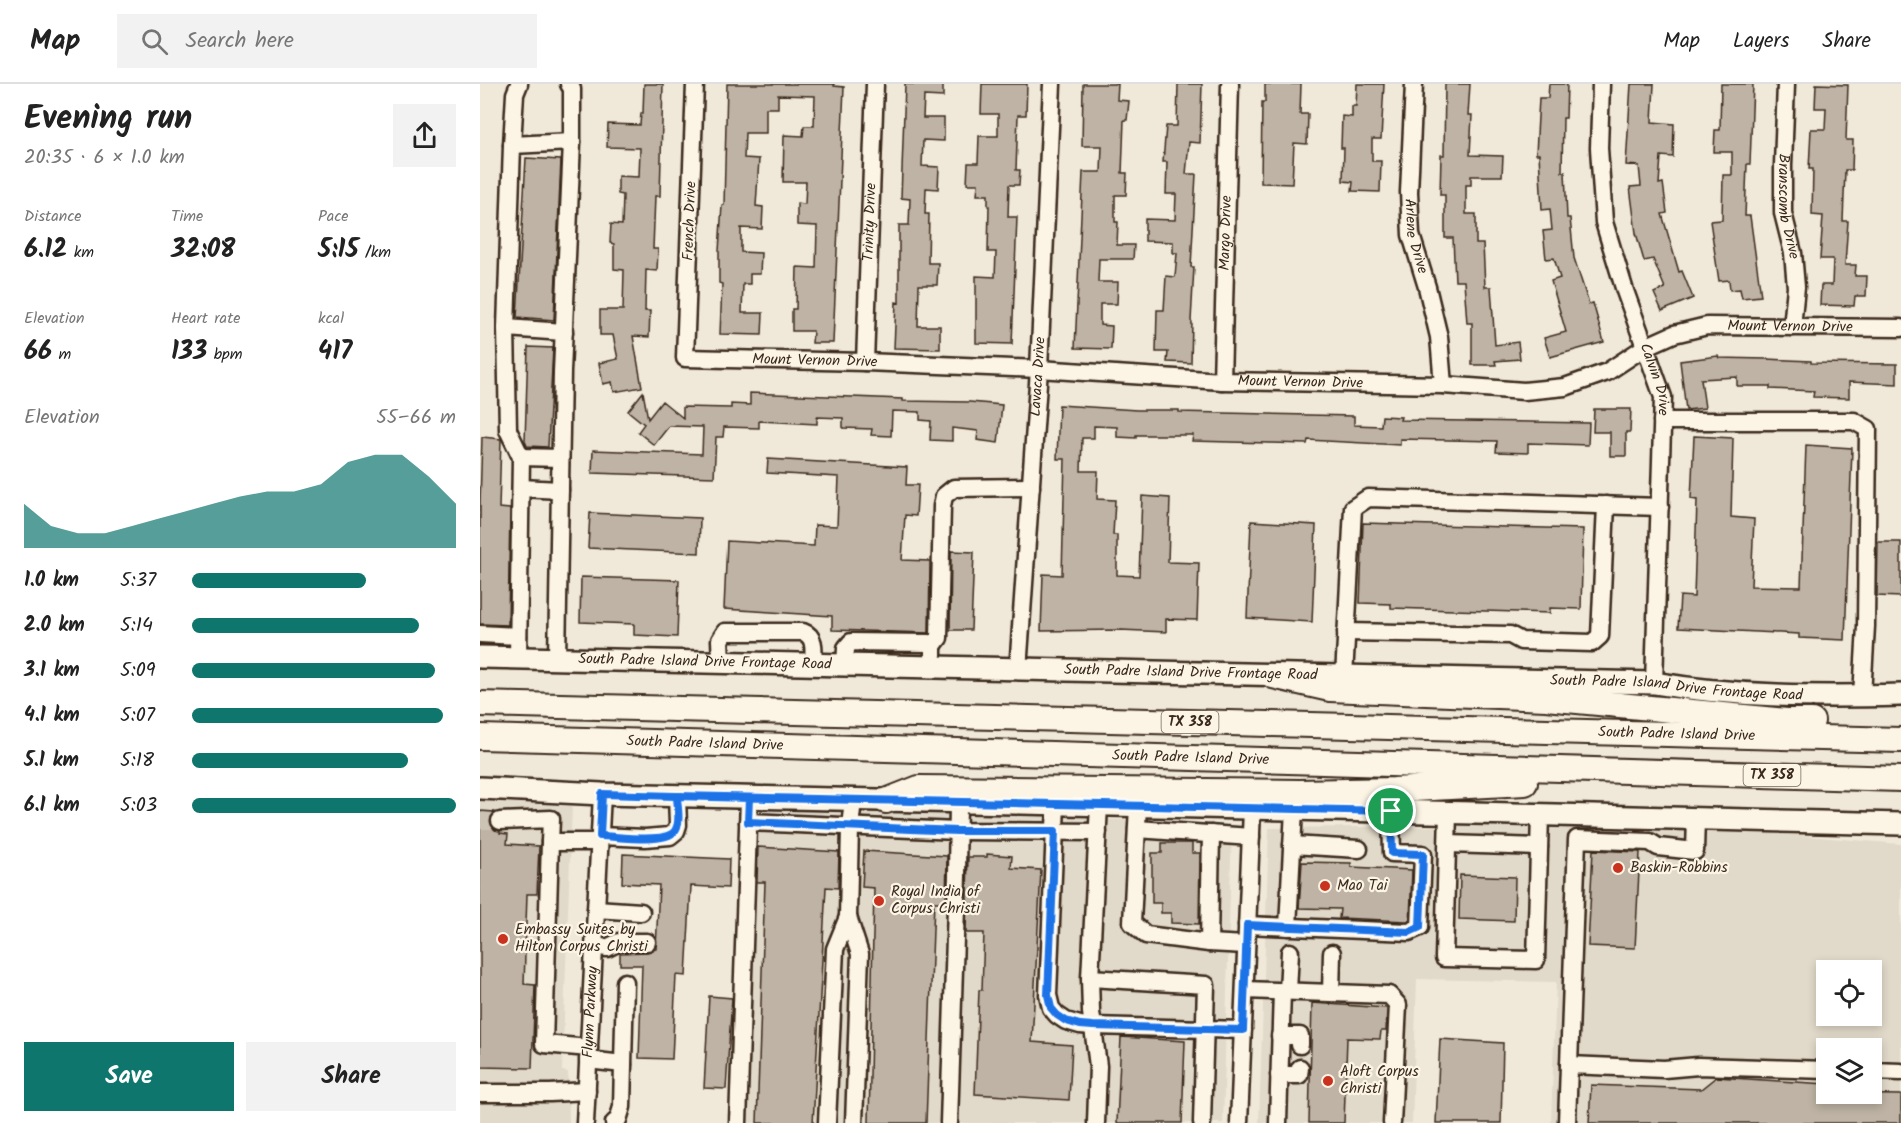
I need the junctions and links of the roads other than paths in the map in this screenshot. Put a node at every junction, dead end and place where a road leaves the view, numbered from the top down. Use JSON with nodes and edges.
{"nodes":[{"id":1,"x":519,"y":84,"type":"edge"},
{"id":2,"x":569,"y":84,"type":"edge"},
{"id":3,"x":695,"y":84,"type":"edge"},
{"id":4,"x":875,"y":84,"type":"edge"},
{"id":5,"x":1052,"y":84,"type":"edge"},
{"id":6,"x":1230,"y":84,"type":"edge"},
{"id":7,"x":1414,"y":84,"type":"edge"},
{"id":8,"x":1601,"y":84,"type":"edge"},
{"id":9,"x":1786,"y":84,"type":"edge"},
{"id":10,"x":572,"y":142,"type":"junction"},
{"id":11,"x":512,"y":145,"type":"junction"},
{"id":12,"x":1792,"y":327,"type":"junction"},
{"id":13,"x":506,"y":328,"type":"junction"},
{"id":14,"x":1901,"y":328,"type":"edge"},
{"id":15,"x":564,"y":332,"type":"junction"},
{"id":16,"x":1645,"y":347,"type":"junction"},
{"id":17,"x":685,"y":358,"type":"joint"},
{"id":18,"x":865,"y":362,"type":"junction"},
{"id":19,"x":1039,"y":369,"type":"junction"},
{"id":20,"x":1222,"y":381,"type":"junction"},
{"id":21,"x":1443,"y":385,"type":"junction"},
{"id":22,"x":1662,"y":421,"type":"junction"},
{"id":23,"x":522,"y":457,"type":"junction"},
{"id":24,"x":560,"y":458,"type":"junction"},
{"id":25,"x":1031,"y":487,"type":"junction"},
{"id":26,"x":521,"y":488,"type":"junction"},
{"id":27,"x":560,"y":490,"type":"junction"},
{"id":28,"x":1606,"y":505,"type":"junction"},
{"id":29,"x":1660,"y":507,"type":"junction"},
{"id":30,"x":1346,"y":632,"type":"junction"},
{"id":31,"x":480,"y":634,"type":"edge"},
{"id":32,"x":518,"y":636,"type":"junction"},
{"id":33,"x":933,"y":646,"type":"junction"},
{"id":34,"x":480,"y":657,"type":"edge"},
{"id":35,"x":518,"y":658,"type":"junction"},
{"id":36,"x":557,"y":659,"type":"junction"},
{"id":37,"x":721,"y":663,"type":"junction"},
{"id":38,"x":813,"y":665,"type":"junction"},
{"id":39,"x":845,"y":666,"type":"junction"},
{"id":40,"x":932,"y":668,"type":"junction"},
{"id":41,"x":1018,"y":670,"type":"junction"},
{"id":42,"x":1273,"y":676,"type":"junction"},
{"id":43,"x":1344,"y":677,"type":"junction"},
{"id":44,"x":1654,"y":683,"type":"junction"},
{"id":45,"x":1901,"y":695,"type":"edge"},
{"id":46,"x":1863,"y":696,"type":"junction"},
{"id":47,"x":480,"y":704,"type":"edge"},
{"id":48,"x":1901,"y":724,"type":"edge"},
{"id":49,"x":480,"y":737,"type":"edge"},
{"id":50,"x":1901,"y":740,"type":"edge"},
{"id":51,"x":1570,"y":770,"type":"junction"},
{"id":52,"x":1901,"y":779,"type":"edge"},
{"id":53,"x":480,"y":788,"type":"edge"},
{"id":54,"x":602,"y":794,"type":"junction"},
{"id":55,"x":677,"y":796,"type":"junction"},
{"id":56,"x":749,"y":798,"type":"junction"},
{"id":57,"x":853,"y":800,"type":"junction"},
{"id":58,"x":886,"y":801,"type":"junction"},
{"id":59,"x":958,"y":802,"type":"junction"},
{"id":60,"x":1056,"y":804,"type":"junction"},
{"id":61,"x":1099,"y":805,"type":"junction"},
{"id":62,"x":1138,"y":806,"type":"junction"},
{"id":63,"x":1252,"y":809,"type":"junction"},
{"id":64,"x":1294,"y":809,"type":"junction"},
{"id":65,"x":1391,"y":811,"type":"junction"},
{"id":66,"x":1448,"y":812,"type":"junction"},
{"id":67,"x":1540,"y":814,"type":"junction"},
{"id":68,"x":1577,"y":815,"type":"junction"},
{"id":69,"x":1696,"y":818,"type":"junction"},
{"id":70,"x":500,"y":821,"type":"tunnel mouth"},
{"id":71,"x":748,"y":822,"type":"junction"},
{"id":72,"x":1901,"y":824,"type":"edge"},
{"id":73,"x":850,"y":827,"type":"junction"},
{"id":74,"x":1137,"y":829,"type":"junction"},
{"id":75,"x":957,"y":831,"type":"junction"},
{"id":76,"x":1055,"y":831,"type":"junction"},
{"id":77,"x":1098,"y":832,"type":"junction"},
{"id":78,"x":1211,"y":834,"type":"junction"},
{"id":79,"x":1251,"y":837,"type":"junction"},
{"id":80,"x":600,"y":839,"type":"junction"},
{"id":81,"x":1576,"y":839,"type":"junction"},
{"id":82,"x":550,"y":842,"type":"junction"},
{"id":83,"x":1448,"y":844,"type":"junction"},
{"id":84,"x":1292,"y":845,"type":"junction"},
{"id":85,"x":1539,"y":847,"type":"junction"},
{"id":86,"x":1359,"y":849,"type":"dead end"},
{"id":87,"x":596,"y":909,"type":"junction"},
{"id":88,"x":641,"y":912,"type":"dead end"},
{"id":89,"x":848,"y":917,"type":"junction"},
{"id":90,"x":1247,"y":925,"type":"junction"},
{"id":91,"x":1288,"y":927,"type":"junction"},
{"id":92,"x":647,"y":942,"type":"dead end"},
{"id":93,"x":1209,"y":943,"type":"junction"},
{"id":94,"x":1246,"y":945,"type":"junction"},
{"id":95,"x":594,"y":946,"type":"junction"},
{"id":96,"x":1290,"y":952,"type":"dead end"},
{"id":97,"x":1332,"y":953,"type":"dead end"},
{"id":98,"x":1090,"y":978,"type":"junction"},
{"id":99,"x":625,"y":982,"type":"dead end"},
{"id":100,"x":1245,"y":990,"type":"junction"},
{"id":101,"x":1285,"y":991,"type":"junction"},
{"id":102,"x":1330,"y":993,"type":"junction"},
{"id":103,"x":1093,"y":1026,"type":"junction"},
{"id":104,"x":1206,"y":1029,"type":"junction"},
{"id":105,"x":1243,"y":1030,"type":"junction"},
{"id":106,"x":1280,"y":1036,"type":"junction"},
{"id":107,"x":1300,"y":1045,"type":"dead end"},
{"id":108,"x":589,"y":1054,"type":"junction"},
{"id":109,"x":623,"y":1064,"type":"junction"},
{"id":110,"x":1569,"y":1065,"type":"junction"},
{"id":111,"x":1300,"y":1068,"type":"dead end"},
{"id":112,"x":1816,"y":1070,"type":"edge"},
{"id":113,"x":1882,"y":1071,"type":"edge"},
{"id":114,"x":1901,"y":1072,"type":"edge"},
{"id":115,"x":1280,"y":1075,"type":"junction"},
{"id":116,"x":587,"y":1091,"type":"junction"},
{"id":117,"x":480,"y":1093,"type":"edge"},
{"id":118,"x":585,"y":1123,"type":"edge"},
{"id":119,"x":614,"y":1123,"type":"edge"},
{"id":120,"x":738,"y":1123,"type":"edge"},
{"id":121,"x":827,"y":1123,"type":"edge"},
{"id":122,"x":854,"y":1123,"type":"edge"},
{"id":123,"x":949,"y":1123,"type":"edge"},
{"id":124,"x":1096,"y":1123,"type":"edge"},
{"id":125,"x":1203,"y":1123,"type":"edge"},
{"id":126,"x":1239,"y":1123,"type":"edge"},
{"id":127,"x":1278,"y":1123,"type":"edge"},
{"id":128,"x":1392,"y":1123,"type":"edge"},
{"id":129,"x":1567,"y":1123,"type":"edge"}],
"edges":[{"from":1,"to":11,"type":"street"},
{"from":2,"to":10,"type":"street"},
{"from":3,"to":17,"type":"street","name":"French Drive"},
{"from":4,"to":18,"type":"street","name":"Trinity Drive"},
{"from":5,"to":19,"type":"street","name":"Lavaca Drive"},
{"from":6,"to":20,"type":"street","name":"Margo Drive"},
{"from":7,"to":21,"type":"street","name":"Arlene Drive"},
{"from":8,"to":16,"type":"street","name":"Calvin Drive"},
{"from":9,"to":12,"type":"street","name":"Branscomb Drive"},
{"from":10,"to":11,"type":"street"},
{"from":10,"to":15,"type":"street"},
{"from":11,"to":13,"type":"street"},
{"from":12,"to":14,"type":"street","name":"Mount Vernon Drive"},
{"from":12,"to":16,"type":"street","name":"Mount Vernon Drive"},
{"from":13,"to":15,"type":"street"},
{"from":13,"to":23,"type":"street"},
{"from":15,"to":24,"type":"street"},
{"from":16,"to":21,"type":"street","name":"Mount Vernon Drive"},
{"from":16,"to":22,"type":"street","name":"Calvin Drive"},
{"from":17,"to":18,"type":"street","name":"Mount Vernon Drive"},
{"from":18,"to":19,"type":"street","name":"Mount Vernon Drive"},
{"from":19,"to":20,"type":"street","name":"Mount Vernon Drive"},
{"from":19,"to":25,"type":"street","name":"Lavaca Drive"},
{"from":20,"to":21,"type":"street","name":"Mount Vernon Drive"},
{"from":22,"to":29,"type":"street","name":"Calvin Drive"},
{"from":22,"to":46,"type":"street"},
{"from":23,"to":24,"type":"street"},
{"from":23,"to":26,"type":"street"},
{"from":24,"to":27,"type":"street"},
{"from":25,"to":33,"type":"street"},
{"from":25,"to":41,"type":"street","name":"Lavaca Drive"},
{"from":26,"to":27,"type":"street"},
{"from":26,"to":32,"type":"street"},
{"from":27,"to":36,"type":"street"},
{"from":28,"to":29,"type":"street"},
{"from":28,"to":30,"type":"street"},
{"from":28,"to":30,"type":"street"},
{"from":29,"to":44,"type":"street","name":"Calvin Drive"},
{"from":30,"to":43,"type":"street"},
{"from":31,"to":32,"type":"street"},
{"from":32,"to":35,"type":"street"},
{"from":33,"to":39,"type":"street"},
{"from":33,"to":40,"type":"street"},
{"from":34,"to":35,"type":"main road","name":"South Padre Island Drive Frontage Road"},
{"from":35,"to":36,"type":"main road","name":"South Padre Island Drive Frontage Road"},
{"from":36,"to":37,"type":"main road","name":"South Padre Island Drive Frontage Road"},
{"from":37,"to":38,"type":"main road","name":"South Padre Island Drive Frontage Road"},
{"from":37,"to":38,"type":"street"},
{"from":38,"to":39,"type":"main road","name":"South Padre Island Drive Frontage Road"},
{"from":39,"to":40,"type":"main road","name":"South Padre Island Drive Frontage Road"},
{"from":40,"to":41,"type":"main road","name":"South Padre Island Drive Frontage Road"},
{"from":41,"to":42,"type":"main road","name":"South Padre Island Drive Frontage Road"},
{"from":42,"to":43,"type":"main road","name":"South Padre Island Drive Frontage Road"},
{"from":42,"to":48,"type":"highway"},
{"from":43,"to":44,"type":"main road","name":"South Padre Island Drive Frontage Road"},
{"from":44,"to":46,"type":"main road","name":"South Padre Island Drive Frontage Road"},
{"from":45,"to":46,"type":"main road","name":"South Padre Island Drive Frontage Road"},
{"from":47,"to":50,"type":"highway","name":"South Padre Island Drive","number":"TX 358"},
{"from":49,"to":51,"type":"highway","name":"South Padre Island Drive","number":"TX 358"},
{"from":51,"to":52,"type":"highway","name":"South Padre Island Drive","number":"TX 358"},
{"from":51,"to":58,"type":"highway"},
{"from":53,"to":54,"type":"main road"},
{"from":54,"to":55,"type":"main road"},
{"from":54,"to":80,"type":"street","name":"Flynn Parkway"},
{"from":55,"to":56,"type":"main road"},
{"from":55,"to":80,"type":"street"},
{"from":56,"to":57,"type":"main road"},
{"from":56,"to":71,"type":"street"},
{"from":57,"to":58,"type":"main road"},
{"from":57,"to":73,"type":"street"},
{"from":58,"to":59,"type":"main road"},
{"from":59,"to":60,"type":"main road"},
{"from":59,"to":75,"type":"street"},
{"from":60,"to":61,"type":"main road"},
{"from":60,"to":76,"type":"street"},
{"from":61,"to":62,"type":"main road"},
{"from":61,"to":77,"type":"street"},
{"from":62,"to":63,"type":"main road"},
{"from":62,"to":74,"type":"street"},
{"from":63,"to":64,"type":"main road"},
{"from":63,"to":79,"type":"street"},
{"from":64,"to":65,"type":"main road"},
{"from":64,"to":84,"type":"street"},
{"from":65,"to":66,"type":"main road"},
{"from":65,"to":91,"type":"street"},
{"from":66,"to":67,"type":"main road"},
{"from":66,"to":83,"type":"street"},
{"from":67,"to":68,"type":"main road"},
{"from":67,"to":85,"type":"street"},
{"from":68,"to":69,"type":"main road"},
{"from":68,"to":81,"type":"street"},
{"from":69,"to":72,"type":"main road"},
{"from":69,"to":81,"type":"street"},
{"from":70,"to":82,"type":"street"},
{"from":71,"to":73,"type":"street"},
{"from":71,"to":120,"type":"street"},
{"from":73,"to":75,"type":"street"},
{"from":73,"to":89,"type":"street"},
{"from":74,"to":78,"type":"street"},
{"from":74,"to":93,"type":"street"},
{"from":75,"to":76,"type":"street"},
{"from":75,"to":123,"type":"street"},
{"from":76,"to":77,"type":"street"},
{"from":76,"to":103,"type":"street"},
{"from":77,"to":98,"type":"street"},
{"from":78,"to":79,"type":"street"},
{"from":78,"to":93,"type":"street"},
{"from":79,"to":90,"type":"street"},
{"from":80,"to":82,"type":"street"},
{"from":80,"to":87,"type":"street","name":"Flynn Parkway"},
{"from":81,"to":110,"type":"street"},
{"from":82,"to":108,"type":"street"},
{"from":83,"to":85,"type":"street"},
{"from":83,"to":85,"type":"street"},
{"from":84,"to":86,"type":"street"},
{"from":84,"to":91,"type":"street"},
{"from":87,"to":88,"type":"street"},
{"from":87,"to":95,"type":"street","name":"Flynn Parkway"},
{"from":89,"to":121,"type":"street"},
{"from":89,"to":122,"type":"street"},
{"from":90,"to":91,"type":"street"},
{"from":90,"to":94,"type":"street"},
{"from":92,"to":95,"type":"street"},
{"from":93,"to":94,"type":"street"},
{"from":94,"to":100,"type":"street"},
{"from":95,"to":108,"type":"street","name":"Flynn Parkway"},
{"from":96,"to":101,"type":"street"},
{"from":97,"to":102,"type":"street"},
{"from":98,"to":103,"type":"street"},
{"from":98,"to":104,"type":"street"},
{"from":99,"to":109,"type":"street"},
{"from":100,"to":101,"type":"street"},
{"from":100,"to":105,"type":"street"},
{"from":101,"to":102,"type":"street"},
{"from":101,"to":106,"type":"street"},
{"from":102,"to":128,"type":"street"},
{"from":103,"to":104,"type":"street"},
{"from":103,"to":124,"type":"street"},
{"from":104,"to":105,"type":"street"},
{"from":104,"to":125,"type":"street"},
{"from":105,"to":126,"type":"street"},
{"from":106,"to":107,"type":"street"},
{"from":106,"to":115,"type":"street"},
{"from":108,"to":109,"type":"street"},
{"from":108,"to":116,"type":"street","name":"Flynn Parkway"},
{"from":109,"to":119,"type":"street"},
{"from":110,"to":112,"type":"street"},
{"from":110,"to":129,"type":"street"},
{"from":111,"to":115,"type":"street"},
{"from":113,"to":114,"type":"street"},
{"from":115,"to":127,"type":"street"},
{"from":116,"to":117,"type":"street"},
{"from":116,"to":118,"type":"street","name":"Flynn Parkway"}]}
